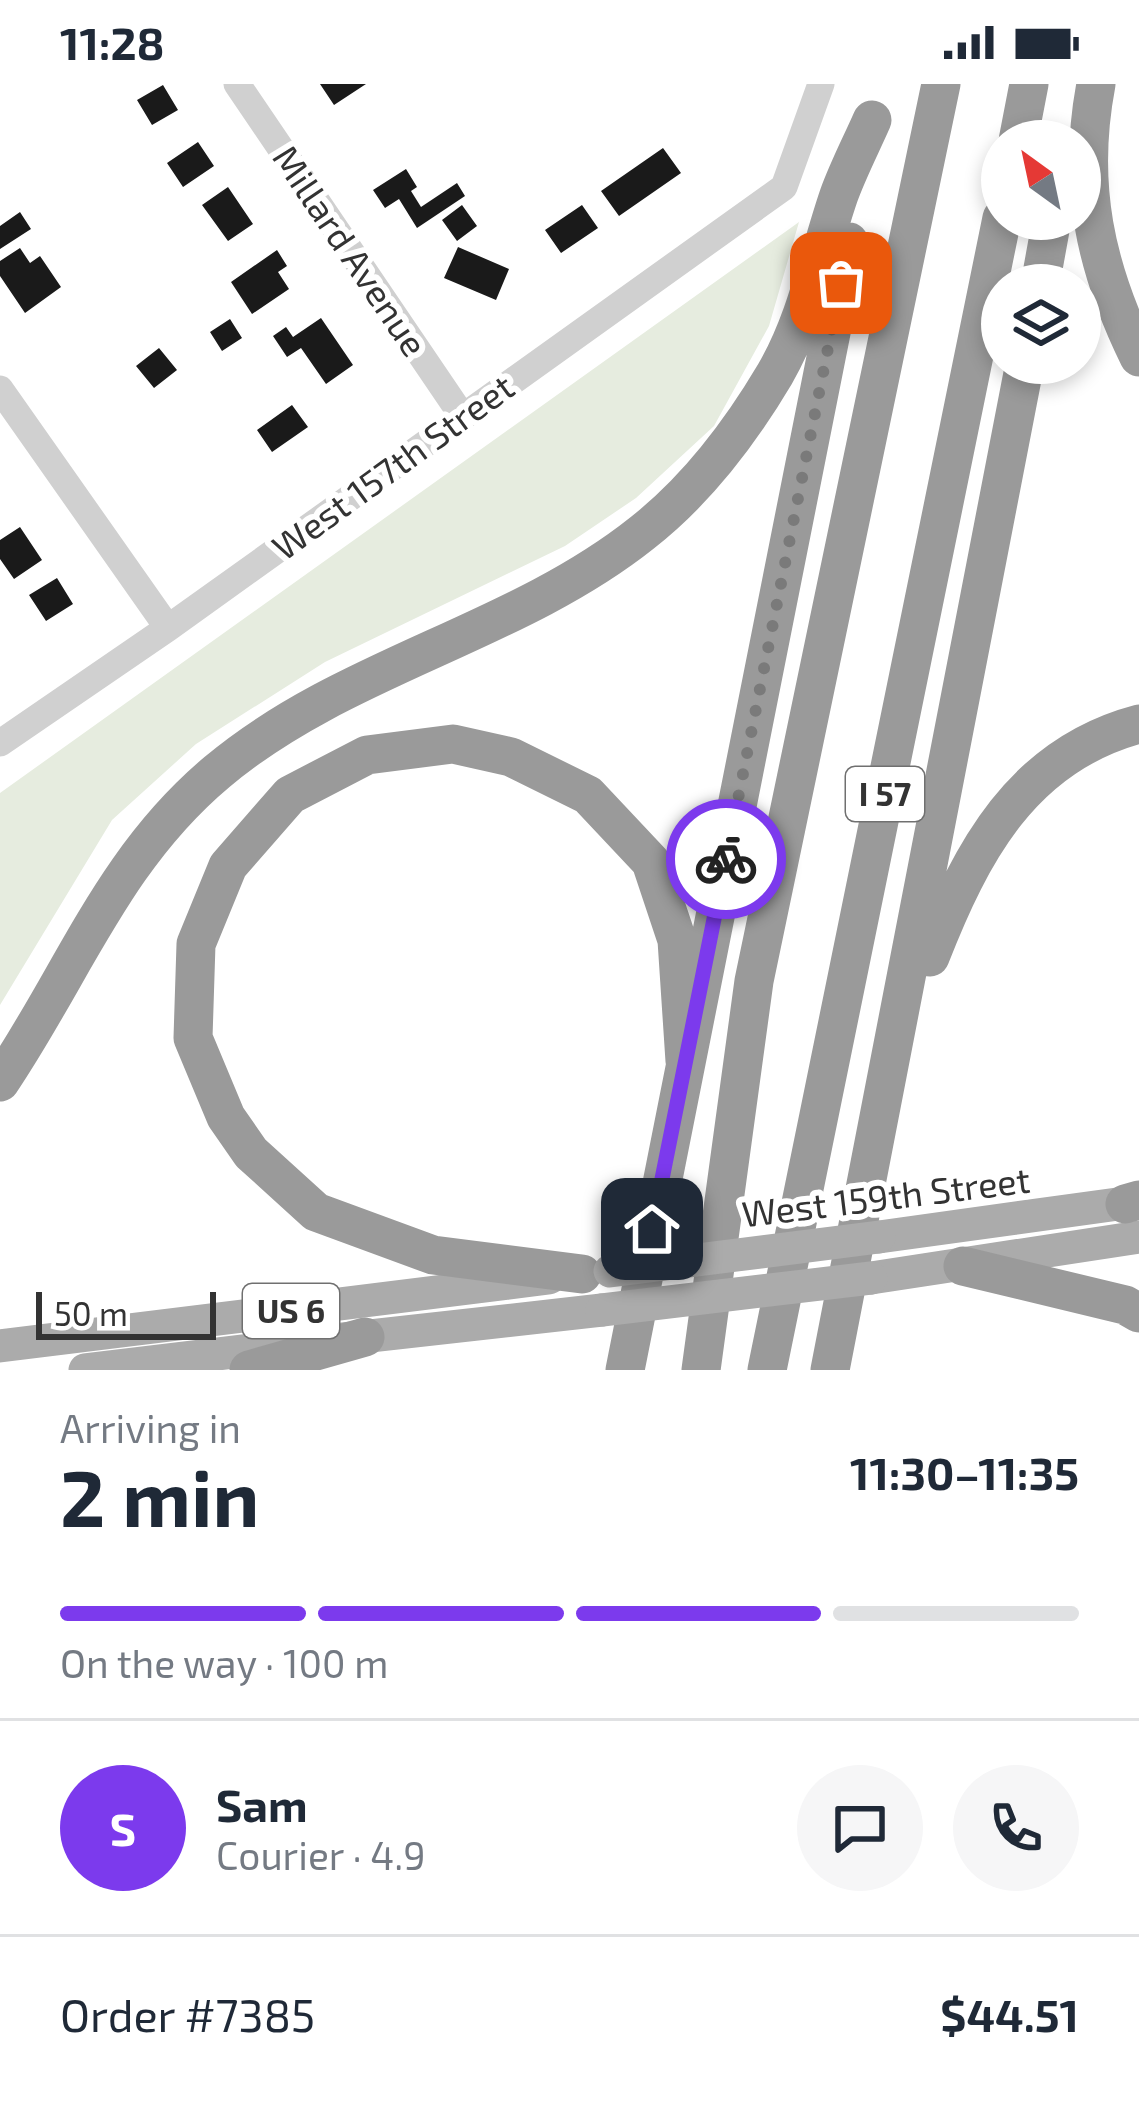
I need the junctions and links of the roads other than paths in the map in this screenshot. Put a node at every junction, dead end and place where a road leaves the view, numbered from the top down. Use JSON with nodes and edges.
{"nodes":[{"id":1,"x":237,"y":84,"type":"edge"},
{"id":2,"x":821,"y":84,"type":"edge"},
{"id":3,"x":940,"y":84,"type":"edge"},
{"id":4,"x":1029,"y":84,"type":"edge"},
{"id":5,"x":1077,"y":84,"type":"edge"},
{"id":6,"x":1096,"y":84,"type":"edge"},
{"id":7,"x":875,"y":102,"type":"edge"},
{"id":8,"x":1022,"y":120,"type":"edge"},
{"id":9,"x":1070,"y":120,"type":"edge"},
{"id":10,"x":998,"y":240,"type":"edge"},
{"id":11,"x":1139,"y":357,"type":"edge"},
{"id":12,"x":1021,"y":384,"type":"edge"},
{"id":13,"x":0,"y":389,"type":"edge"},
{"id":14,"x":463,"y":418,"type":"junction"},
{"id":15,"x":168,"y":628,"type":"junction"},
{"id":16,"x":1139,"y":724,"type":"edge"},
{"id":17,"x":0,"y":742,"type":"edge"},
{"id":18,"x":892,"y":1057,"type":"junction"},
{"id":19,"x":685,"y":1061,"type":"junction"},
{"id":20,"x":0,"y":1082,"type":"edge"},
{"id":21,"x":1136,"y":1210,"type":"edge"},
{"id":22,"x":963,"y":1266,"type":"junction"},
{"id":23,"x":596,"y":1272,"type":"junction"},
{"id":24,"x":1139,"y":1313,"type":"edge"},
{"id":25,"x":365,"y":1336,"type":"junction"},
{"id":26,"x":0,"y":1346,"type":"edge"},
{"id":27,"x":85,"y":1370,"type":"edge"},
{"id":28,"x":249,"y":1370,"type":"edge"},
{"id":29,"x":625,"y":1370,"type":"edge"},
{"id":30,"x":701,"y":1370,"type":"edge"},
{"id":31,"x":767,"y":1370,"type":"edge"},
{"id":32,"x":830,"y":1370,"type":"edge"}],
"edges":[{"from":1,"to":14,"type":"street","name":"Millard Avenue"},
{"from":2,"to":14,"type":"street","name":"West 157th Street"},
{"from":3,"to":30,"type":"highway","number":"I 57"},
{"from":4,"to":8,"type":"highway"},
{"from":5,"to":9,"type":"highway"},
{"from":6,"to":11,"type":"highway"},
{"from":7,"to":19,"type":"highway"},
{"from":7,"to":20,"type":"highway"},
{"from":10,"to":31,"type":"highway","number":"I 57"},
{"from":12,"to":18,"type":"highway"},
{"from":13,"to":15,"type":"street"},
{"from":14,"to":15,"type":"street","name":"West 157th Street"},
{"from":15,"to":17,"type":"street","name":"West 157th Street"},
{"from":16,"to":18,"type":"highway"},
{"from":18,"to":32,"type":"highway"},
{"from":19,"to":23,"type":"highway"},
{"from":19,"to":29,"type":"highway"},
{"from":21,"to":22,"type":"main road","name":"West 159th Street","number":"US 6"},
{"from":21,"to":23,"type":"main road","name":"West 159th Street","number":"US 6","bridge":true},
{"from":22,"to":24,"type":"highway"},
{"from":22,"to":25,"type":"main road","name":"West 159th Street","number":"US 6","bridge":true},
{"from":23,"to":26,"type":"main road","name":"West 159th Street","number":"US 6"},
{"from":25,"to":27,"type":"main road","name":"West 159th Street","number":"US 6"},
{"from":25,"to":28,"type":"highway"}]}
